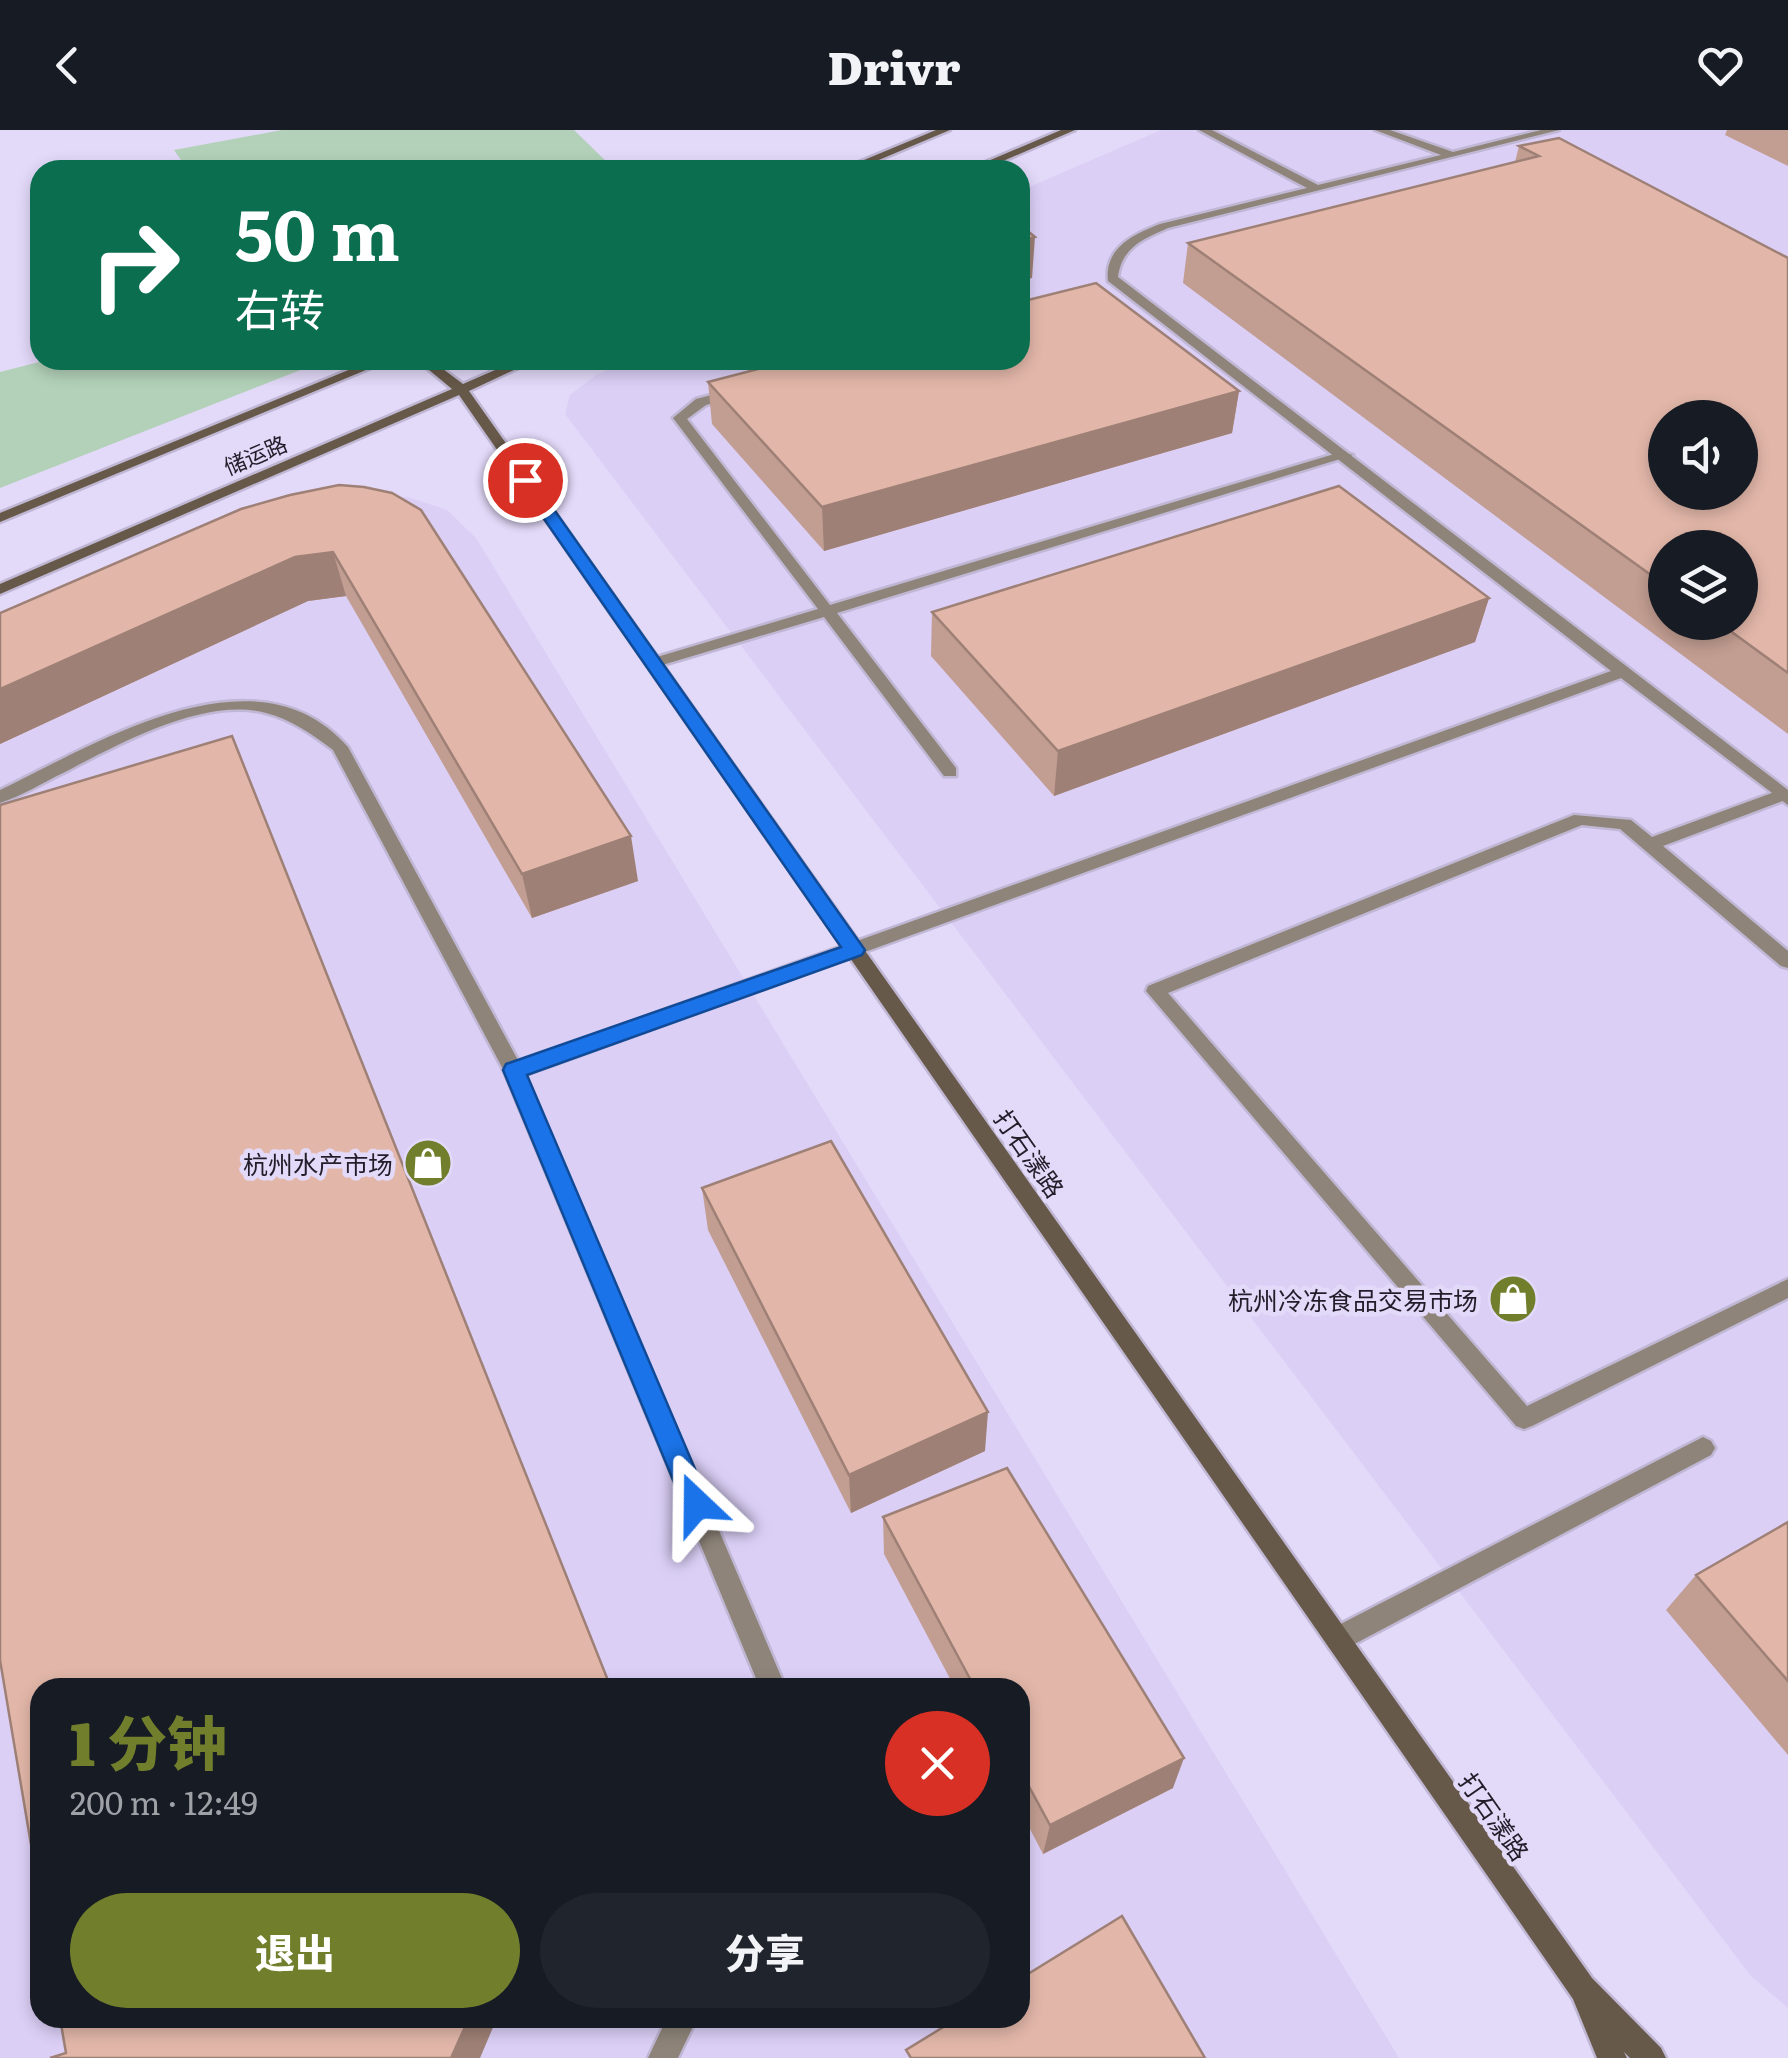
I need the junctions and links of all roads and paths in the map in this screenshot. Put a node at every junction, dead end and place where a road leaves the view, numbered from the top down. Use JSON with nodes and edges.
{"nodes":[{"id":1,"x":945,"y":130,"type":"edge"},
{"id":2,"x":1070,"y":130,"type":"edge"},
{"id":3,"x":1204,"y":130,"type":"edge"},
{"id":4,"x":1380,"y":130,"type":"edge"},
{"id":5,"x":1554,"y":130,"type":"edge"},
{"id":6,"x":1525,"y":137,"type":"junction"},
{"id":7,"x":1541,"y":146,"type":"edge"},
{"id":8,"x":1452,"y":155,"type":"junction"},
{"id":9,"x":870,"y":160,"type":"edge"},
{"id":10,"x":996,"y":160,"type":"edge"},
{"id":11,"x":1316,"y":188,"type":"junction"},
{"id":12,"x":360,"y":370,"type":"edge"},
{"id":13,"x":436,"y":370,"type":"edge"},
{"id":14,"x":506,"y":370,"type":"edge"},
{"id":15,"x":755,"y":388,"type":"edge"},
{"id":16,"x":461,"y":389,"type":"junction"},
{"id":17,"x":1346,"y":456,"type":"junction"},
{"id":18,"x":0,"y":518,"type":"edge"},
{"id":19,"x":0,"y":590,"type":"edge"},
{"id":20,"x":828,"y":610,"type":"junction"},
{"id":21,"x":653,"y":663,"type":"junction"},
{"id":22,"x":1623,"y":672,"type":"junction"},
{"id":23,"x":950,"y":772,"type":"dead end"},
{"id":24,"x":1785,"y":797,"type":"edge"},
{"id":25,"x":0,"y":798,"type":"edge"},
{"id":26,"x":1649,"y":846,"type":"junction"},
{"id":27,"x":854,"y":950,"type":"junction"},
{"id":28,"x":1788,"y":961,"type":"edge"},
{"id":29,"x":514,"y":1070,"type":"junction"},
{"id":30,"x":1788,"y":1288,"type":"edge"},
{"id":31,"x":1703,"y":1448,"type":"dead end"},
{"id":32,"x":1338,"y":1640,"type":"junction"},
{"id":33,"x":769,"y":1678,"type":"edge"},
{"id":34,"x":1582,"y":1988,"type":"junction"},
{"id":35,"x":677,"y":2028,"type":"edge"},
{"id":36,"x":663,"y":2058,"type":"edge"},
{"id":37,"x":1612,"y":2058,"type":"edge"},
{"id":38,"x":1651,"y":2058,"type":"edge"}],
"edges":[{"from":1,"to":9,"type":"street"},
{"from":2,"to":10,"type":"street"},
{"from":3,"to":11,"type":"street"},
{"from":4,"to":8,"type":"street"},
{"from":5,"to":6,"type":"street"},
{"from":6,"to":7,"type":"street"},
{"from":6,"to":8,"type":"street"},
{"from":8,"to":11,"type":"street"},
{"from":11,"to":17,"type":"street"},
{"from":12,"to":18,"type":"street","name":"储运路"},
{"from":13,"to":16,"type":"street","name":"打石漾路"},
{"from":14,"to":16,"type":"street","name":"储运路"},
{"from":15,"to":20,"type":"street"},
{"from":16,"to":19,"type":"street","name":"储运路"},
{"from":16,"to":21,"type":"street","name":"打石漾路"},
{"from":17,"to":20,"type":"street"},
{"from":17,"to":22,"type":"street"},
{"from":20,"to":21,"type":"street"},
{"from":20,"to":23,"type":"street"},
{"from":21,"to":27,"type":"street","name":"打石漾路"},
{"from":22,"to":24,"type":"street"},
{"from":22,"to":27,"type":"street"},
{"from":24,"to":26,"type":"street"},
{"from":25,"to":29,"type":"street"},
{"from":26,"to":28,"type":"street"},
{"from":26,"to":30,"type":"street"},
{"from":27,"to":29,"type":"street"},
{"from":27,"to":32,"type":"street","name":"打石漾路"},
{"from":29,"to":33,"type":"street"},
{"from":31,"to":32,"type":"street"},
{"from":32,"to":34,"type":"street","name":"打石漾路"},
{"from":34,"to":37,"type":"street"},
{"from":34,"to":38,"type":"street"},
{"from":35,"to":36,"type":"street"}]}
